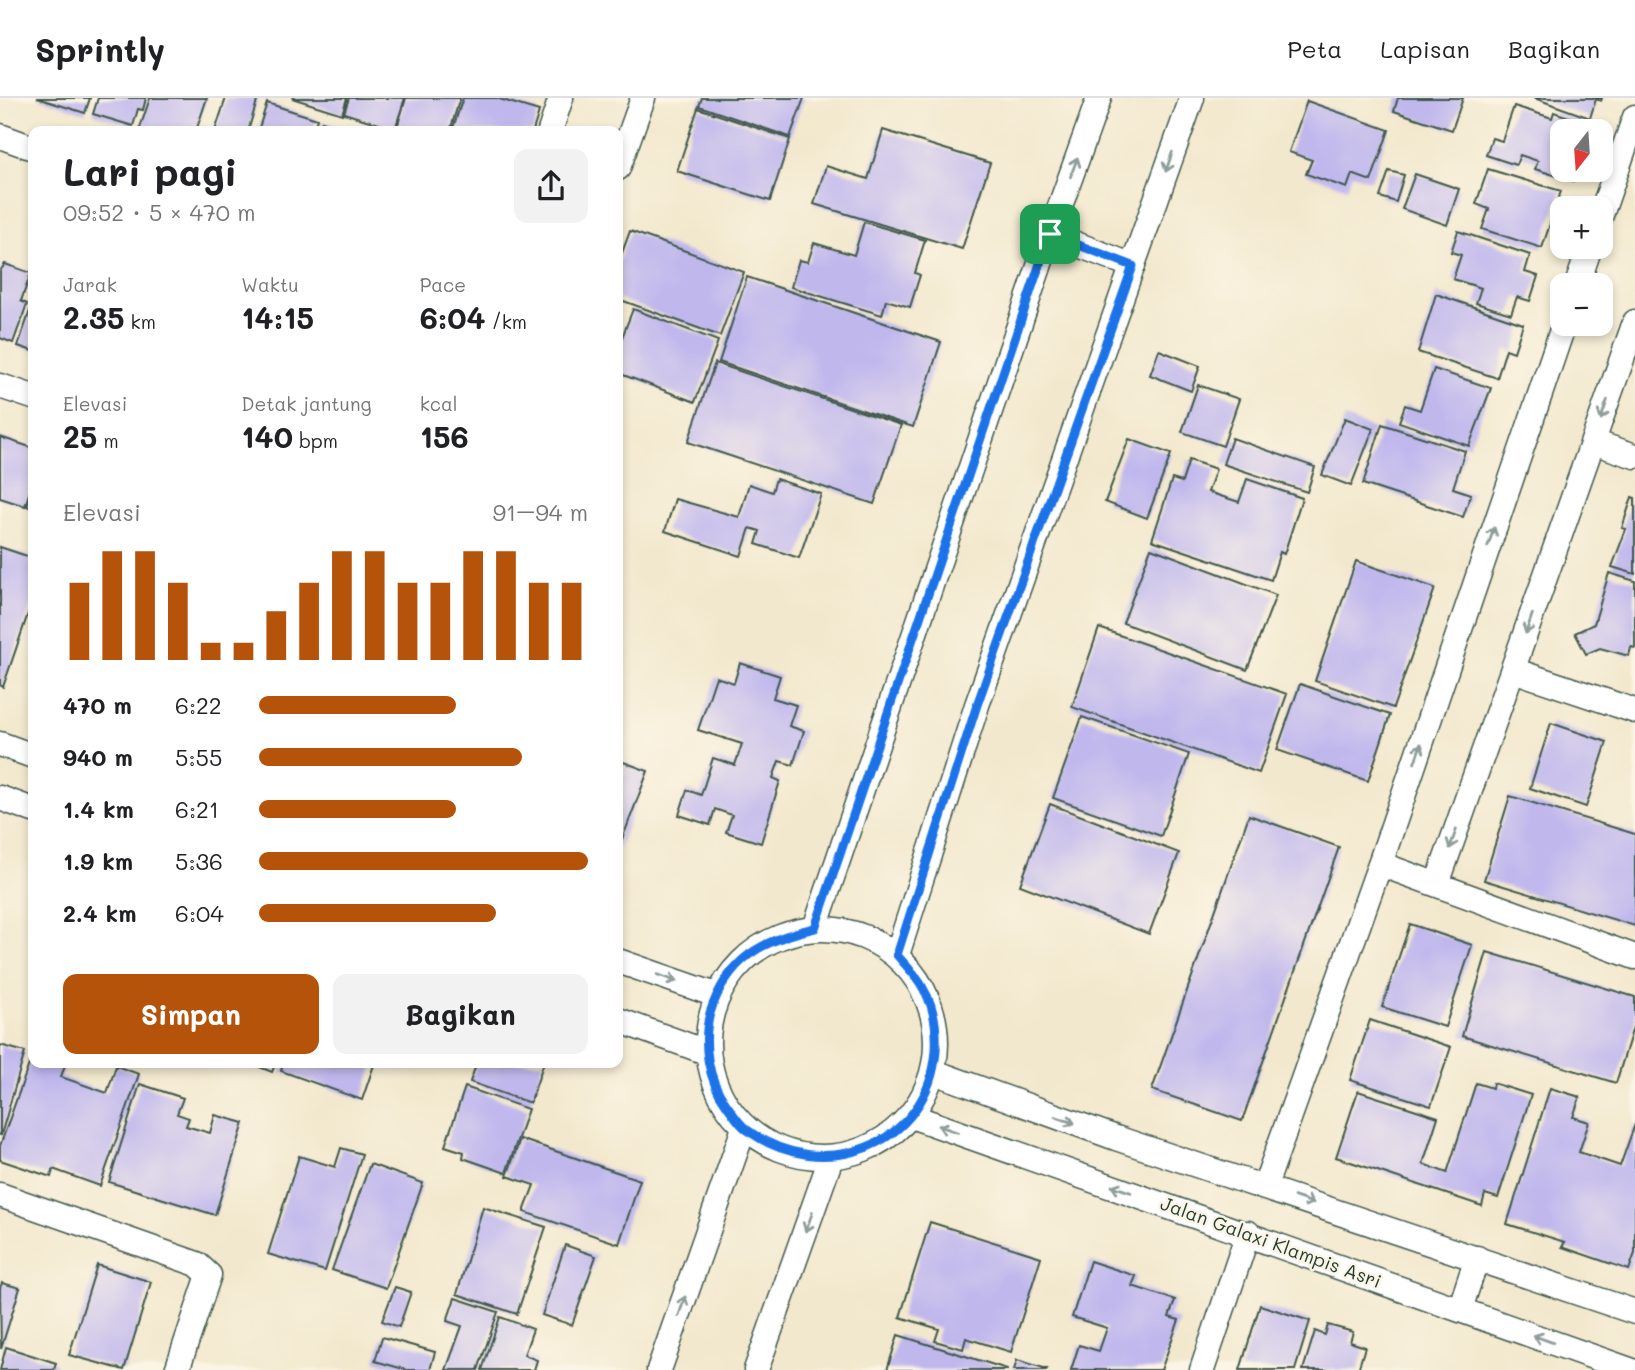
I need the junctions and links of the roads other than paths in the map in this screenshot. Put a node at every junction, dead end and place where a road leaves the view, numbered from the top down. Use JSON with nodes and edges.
{"nodes":[{"id":1,"x":561,"y":98,"type":"edge"},
{"id":2,"x":643,"y":98,"type":"edge"},
{"id":3,"x":1099,"y":98,"type":"edge"},
{"id":4,"x":1192,"y":98,"type":"edge"},
{"id":5,"x":1635,"y":117,"type":"edge"},
{"id":6,"x":552,"y":126,"type":"edge"},
{"id":7,"x":0,"y":136,"type":"edge"},
{"id":8,"x":28,"y":146,"type":"edge"},
{"id":9,"x":623,"y":154,"type":"edge"},
{"id":10,"x":1608,"y":196,"type":"edge"},
{"id":11,"x":1050,"y":234,"type":"junction"},
{"id":12,"x":1133,"y":266,"type":"junction"},
{"id":13,"x":1635,"y":322,"type":"edge"},
{"id":14,"x":1560,"y":336,"type":"edge"},
{"id":15,"x":0,"y":386,"type":"edge"},
{"id":16,"x":28,"y":395,"type":"edge"},
{"id":17,"x":1593,"y":442,"type":"junction"},
{"id":18,"x":1635,"y":456,"type":"edge"},
{"id":19,"x":1513,"y":670,"type":"junction"},
{"id":20,"x":1635,"y":711,"type":"edge"},
{"id":21,"x":0,"y":744,"type":"edge"},
{"id":22,"x":28,"y":754,"type":"edge"},
{"id":23,"x":0,"y":798,"type":"edge"},
{"id":24,"x":28,"y":808,"type":"edge"},
{"id":25,"x":1380,"y":864,"type":"junction"},
{"id":26,"x":1437,"y":884,"type":"junction"},
{"id":27,"x":815,"y":928,"type":"junction"},
{"id":28,"x":897,"y":955,"type":"junction"},
{"id":29,"x":1635,"y":957,"type":"edge"},
{"id":30,"x":623,"y":963,"type":"edge"},
{"id":31,"x":716,"y":995,"type":"junction"},
{"id":32,"x":623,"y":1022,"type":"edge"},
{"id":33,"x":706,"y":1052,"type":"junction"},
{"id":34,"x":934,"y":1072,"type":"junction"},
{"id":35,"x":911,"y":1116,"type":"junction"},
{"id":36,"x":744,"y":1128,"type":"junction"},
{"id":37,"x":831,"y":1157,"type":"junction"},
{"id":38,"x":1265,"y":1186,"type":"junction"},
{"id":39,"x":0,"y":1195,"type":"edge"},
{"id":40,"x":1248,"y":1233,"type":"junction"},
{"id":41,"x":1476,"y":1258,"type":"junction"},
{"id":42,"x":1460,"y":1310,"type":"junction"},
{"id":43,"x":1635,"y":1312,"type":"edge"},
{"id":44,"x":177,"y":1370,"type":"edge"},
{"id":45,"x":659,"y":1370,"type":"edge"},
{"id":46,"x":756,"y":1370,"type":"edge"},
{"id":47,"x":1202,"y":1370,"type":"edge"},
{"id":48,"x":1630,"y":1370,"type":"edge"}],
"edges":[{"from":1,"to":6,"type":"street"},
{"from":2,"to":9,"type":"street"},
{"from":11,"to":3,"type":"street","one_way":true},
{"from":4,"to":12,"type":"street","one_way":true},
{"from":5,"to":10,"type":"street"},
{"from":7,"to":8,"type":"street"},
{"from":11,"to":12,"type":"street"},
{"from":11,"to":27,"type":"street"},
{"from":12,"to":28,"type":"street"},
{"from":13,"to":17,"type":"street","one_way":true},
{"from":25,"to":14,"type":"street","one_way":true},
{"from":15,"to":16,"type":"street"},
{"from":17,"to":18,"type":"street"},
{"from":17,"to":19,"type":"street","one_way":true},
{"from":19,"to":20,"type":"street"},
{"from":19,"to":26,"type":"street","one_way":true},
{"from":21,"to":22,"type":"street"},
{"from":23,"to":24,"type":"street"},
{"from":25,"to":26,"type":"street"},
{"from":25,"to":38,"type":"street"},
{"from":26,"to":29,"type":"street"},
{"from":27,"to":28,"type":"street"},
{"from":27,"to":31,"type":"street"},
{"from":28,"to":34,"type":"street"},
{"from":30,"to":31,"type":"street","one_way":true},
{"from":31,"to":33,"type":"street"},
{"from":32,"to":33,"type":"street"},
{"from":33,"to":36,"type":"street"},
{"from":34,"to":35,"type":"street"},
{"from":34,"to":38,"type":"street","one_way":true},
{"from":35,"to":37,"type":"street"},
{"from":40,"to":35,"type":"street","name":"Jalan Galaxi Klampis Asri","one_way":true},
{"from":36,"to":37,"type":"street"},
{"from":45,"to":36,"type":"street","one_way":true},
{"from":37,"to":46,"type":"street","one_way":true},
{"from":38,"to":41,"type":"street","one_way":true},
{"from":39,"to":44,"type":"street"},
{"from":40,"to":42,"type":"street","name":"Jalan Galaxi Klampis Asri"},
{"from":40,"to":47,"type":"street"},
{"from":41,"to":42,"type":"street"},
{"from":41,"to":43,"type":"street"},
{"from":48,"to":42,"type":"street","name":"Jalan Galaxi Klampis Asri","one_way":true}]}
